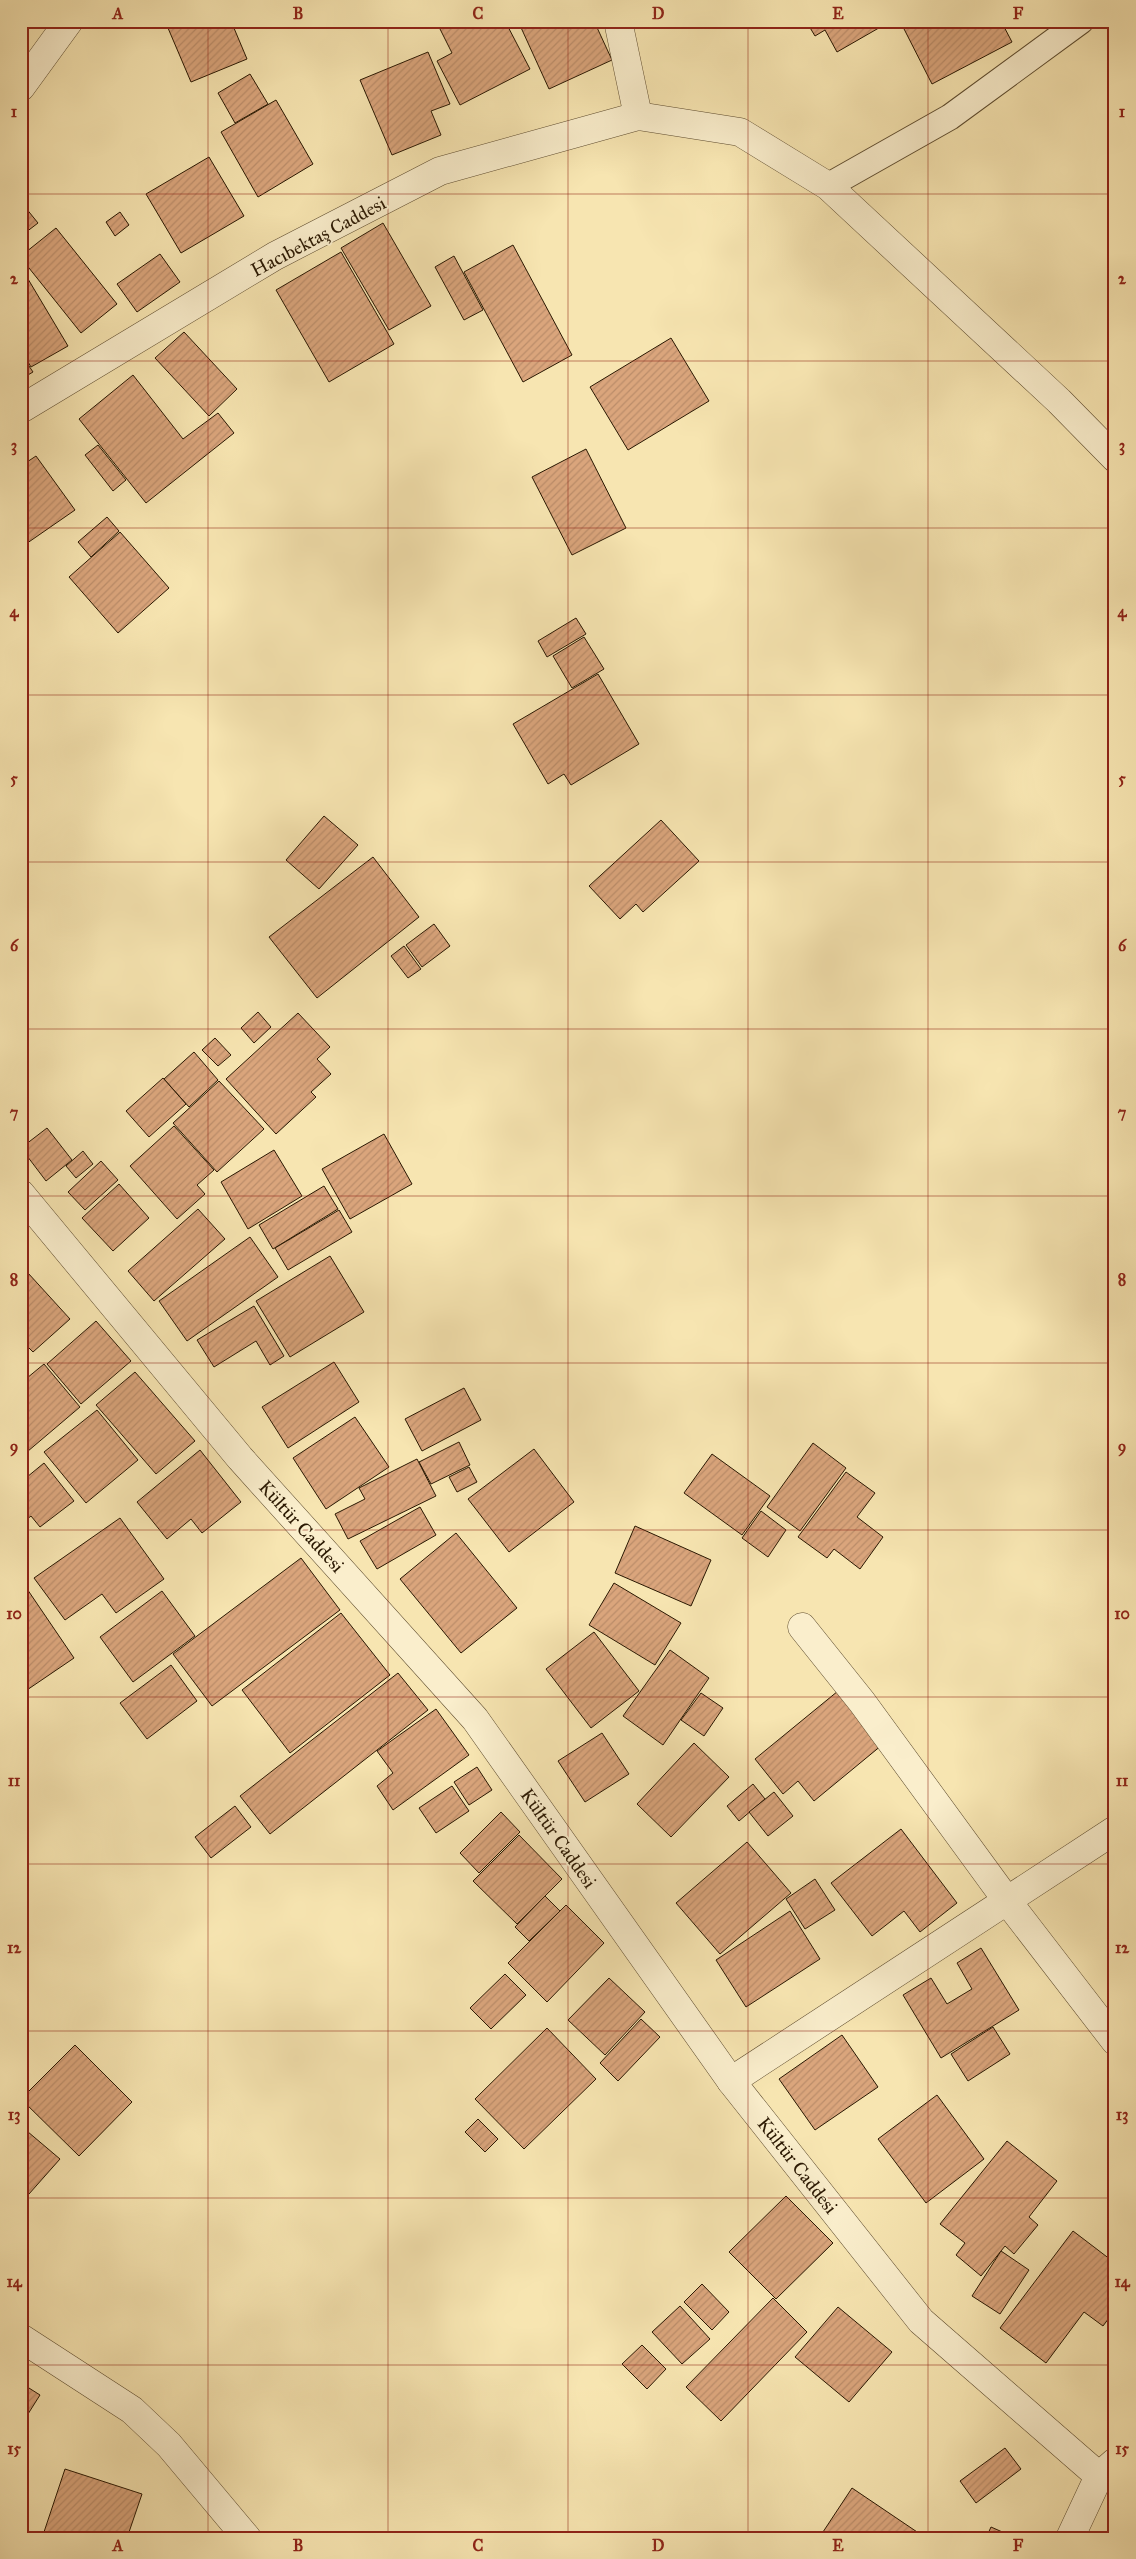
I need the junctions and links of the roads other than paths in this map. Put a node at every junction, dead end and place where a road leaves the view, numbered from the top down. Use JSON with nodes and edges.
{"nodes":[{"id":1,"x":69,"y":21,"type":"edge"},
{"id":2,"x":618,"y":21,"type":"edge"},
{"id":3,"x":1082,"y":21,"type":"edge"},
{"id":4,"x":21,"y":87,"type":"edge"},
{"id":5,"x":638,"y":116,"type":"junction"},
{"id":6,"x":828,"y":186,"type":"junction"},
{"id":7,"x":21,"y":409,"type":"edge"},
{"id":8,"x":1115,"y":458,"type":"edge"},
{"id":9,"x":21,"y":1194,"type":"edge"},
{"id":10,"x":802,"y":1626,"type":"dead end"},
{"id":11,"x":1115,"y":1830,"type":"edge"},
{"id":12,"x":1008,"y":1902,"type":"junction"},
{"id":13,"x":1115,"y":2041,"type":"edge"},
{"id":14,"x":731,"y":2081,"type":"junction"},
{"id":15,"x":21,"y":2338,"type":"edge"},
{"id":16,"x":1107,"y":2469,"type":"edge"},
{"id":17,"x":247,"y":2538,"type":"edge"},
{"id":18,"x":1070,"y":2538,"type":"edge"}],
"edges":[{"from":1,"to":4,"type":"street"},
{"from":2,"to":5,"type":"street"},
{"from":3,"to":6,"type":"lane"},
{"from":5,"to":6,"type":"street"},
{"from":5,"to":7,"type":"street","name":"Hacıbektaş Caddesi"},
{"from":6,"to":8,"type":"street"},
{"from":9,"to":14,"type":"street","name":"Kültür Caddesi"},
{"from":10,"to":12,"type":"street"},
{"from":11,"to":12,"type":"street"},
{"from":12,"to":13,"type":"street"},
{"from":12,"to":14,"type":"street"},
{"from":14,"to":16,"type":"street","name":"Kültür Caddesi"},
{"from":15,"to":17,"type":"street"},
{"from":16,"to":18,"type":"street"}]}
